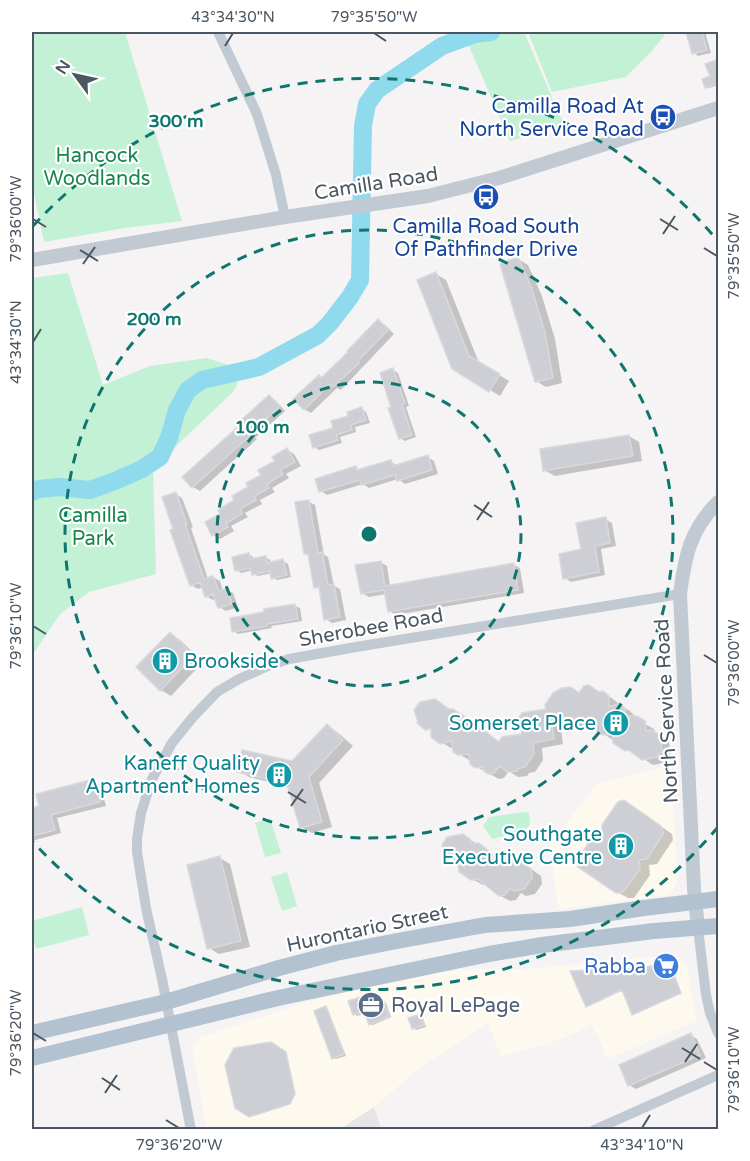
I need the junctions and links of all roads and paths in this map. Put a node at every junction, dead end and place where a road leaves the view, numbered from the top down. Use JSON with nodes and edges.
{"nodes":[{"id":1,"x":218,"y":32,"type":"edge"},
{"id":2,"x":718,"y":108,"type":"edge"},
{"id":3,"x":285,"y":217,"type":"junction"},
{"id":4,"x":32,"y":260,"type":"edge"},
{"id":5,"x":718,"y":502,"type":"edge"},
{"id":6,"x":680,"y":594,"type":"junction"},
{"id":7,"x":718,"y":899,"type":"edge"},
{"id":8,"x":695,"y":901,"type":"junction"},
{"id":9,"x":718,"y":926,"type":"edge"},
{"id":10,"x":698,"y":928,"type":"junction"},
{"id":11,"x":166,"y":1002,"type":"junction"},
{"id":12,"x":170,"y":1025,"type":"junction"},
{"id":13,"x":718,"y":1033,"type":"edge"},
{"id":14,"x":32,"y":1034,"type":"edge"},
{"id":15,"x":32,"y":1058,"type":"edge"},
{"id":16,"x":718,"y":1075,"type":"edge"},
{"id":17,"x":191,"y":1130,"type":"edge"},
{"id":18,"x":594,"y":1130,"type":"edge"}],
"edges":[{"from":1,"to":3,"type":"street"},
{"from":2,"to":3,"type":"street","name":"Camilla Road"},
{"from":3,"to":4,"type":"street","name":"Camilla Road"},
{"from":5,"to":6,"type":"street","name":"North Service Road"},
{"from":6,"to":8,"type":"street","name":"North Service Road"},
{"from":6,"to":11,"type":"street","name":"Sherobee Road"},
{"from":7,"to":8,"type":"main road","name":"Hurontario Street"},
{"from":8,"to":10,"type":"street","name":"North Service Road"},
{"from":8,"to":11,"type":"main road","name":"Hurontario Street"},
{"from":9,"to":10,"type":"main road"},
{"from":10,"to":12,"type":"main road"},
{"from":10,"to":13,"type":"street"},
{"from":11,"to":12,"type":"street","name":"Sherobee Road"},
{"from":11,"to":14,"type":"main road","name":"Hurontario Street"},
{"from":12,"to":15,"type":"main road"},
{"from":12,"to":17,"type":"street","name":"Sherobee Road"},
{"from":16,"to":18,"type":"street"}]}
